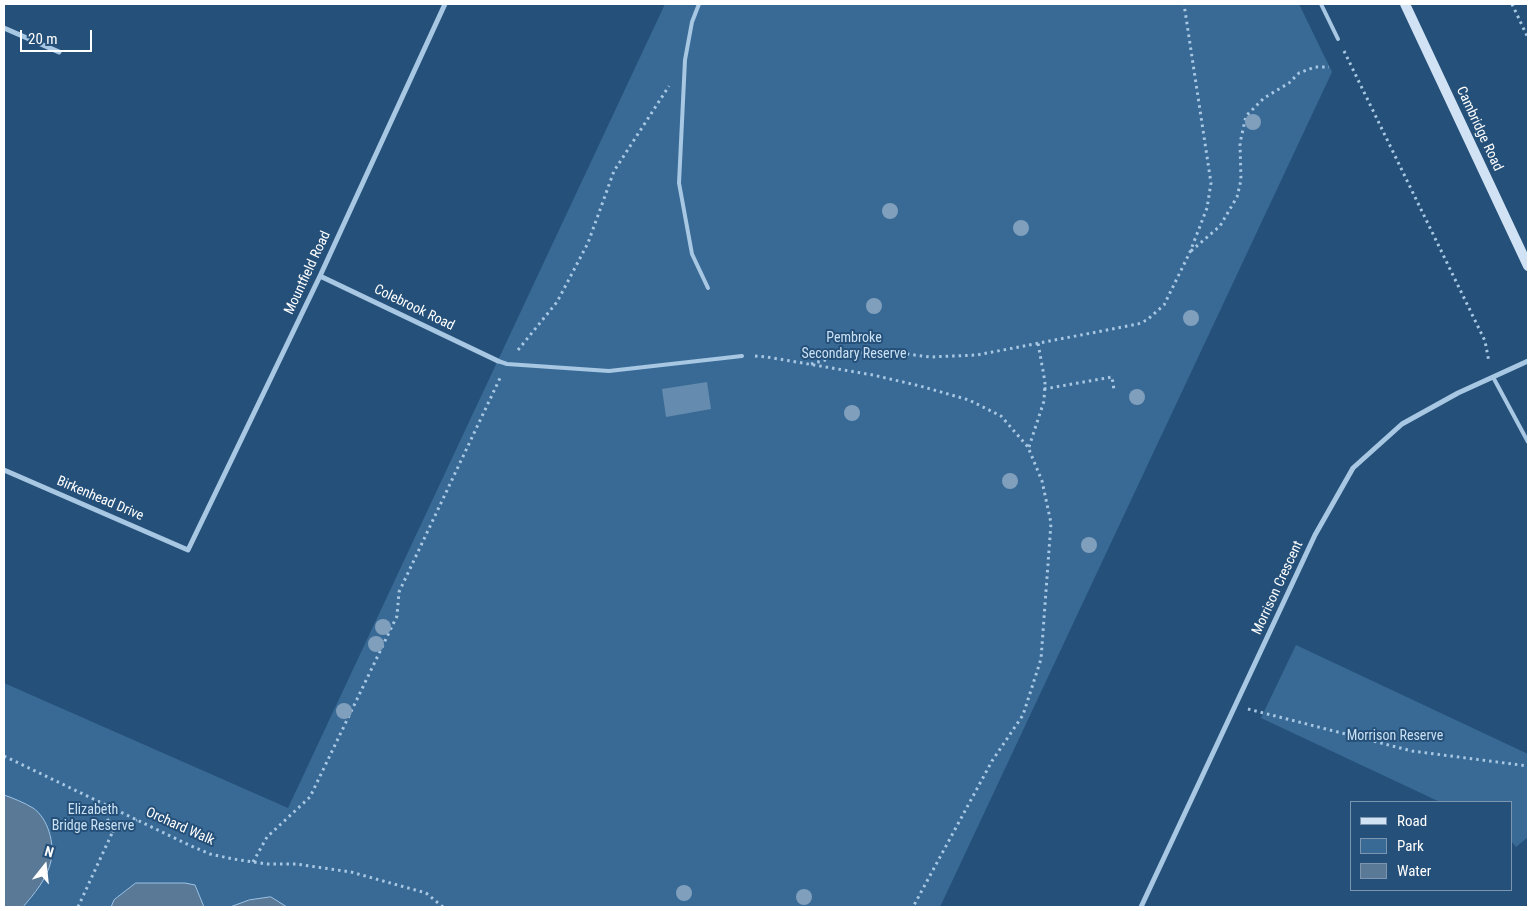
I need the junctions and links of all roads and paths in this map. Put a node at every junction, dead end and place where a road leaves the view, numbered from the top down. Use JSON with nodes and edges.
{"nodes":[{"id":1,"x":445,"y":4,"type":"edge"},
{"id":2,"x":699,"y":4,"type":"edge"},
{"id":3,"x":1184,"y":4,"type":"edge"},
{"id":4,"x":1320,"y":4,"type":"edge"},
{"id":5,"x":1405,"y":4,"type":"edge"},
{"id":6,"x":1512,"y":4,"type":"edge"},
{"id":7,"x":4,"y":28,"type":"edge"},
{"id":8,"x":1528,"y":38,"type":"edge"},
{"id":9,"x":1338,"y":39,"type":"joint"},
{"id":10,"x":59,"y":52,"type":"dead end"},
{"id":11,"x":685,"y":60,"type":"junction"},
{"id":12,"x":1329,"y":67,"type":"dead end"},
{"id":13,"x":1190,"y":252,"type":"junction"},
{"id":14,"x":1528,"y":266,"type":"edge"},
{"id":15,"x":320,"y":276,"type":"junction"},
{"id":16,"x":708,"y":288,"type":"dead end"},
{"id":17,"x":1038,"y":343,"type":"junction"},
{"id":18,"x":742,"y":356,"type":"joint"},
{"id":19,"x":1528,"y":360,"type":"edge"},
{"id":20,"x":498,"y":361,"type":"joint"},
{"id":21,"x":507,"y":364,"type":"junction"},
{"id":22,"x":809,"y":364,"type":"junction"},
{"id":23,"x":1493,"y":377,"type":"junction"},
{"id":24,"x":1044,"y":389,"type":"junction"},
{"id":25,"x":1114,"y":390,"type":"dead end"},
{"id":26,"x":1528,"y":442,"type":"edge"},
{"id":27,"x":1028,"y":447,"type":"junction"},
{"id":28,"x":4,"y":470,"type":"edge"},
{"id":29,"x":188,"y":550,"type":"joint"},
{"id":30,"x":1236,"y":703,"type":"junction"},
{"id":31,"x":4,"y":756,"type":"edge"},
{"id":32,"x":1528,"y":766,"type":"edge"},
{"id":33,"x":107,"y":806,"type":"junction"},
{"id":34,"x":137,"y":820,"type":"junction"},
{"id":35,"x":113,"y":831,"type":"junction"},
{"id":36,"x":253,"y":862,"type":"junction"},
{"id":37,"x":78,"y":907,"type":"edge"},
{"id":38,"x":443,"y":907,"type":"edge"},
{"id":39,"x":913,"y":907,"type":"edge"},
{"id":40,"x":1141,"y":907,"type":"edge"}],
"edges":[{"from":1,"to":15,"type":"street","name":"Mountfield Road"},
{"from":2,"to":11,"type":"lane"},
{"from":3,"to":13,"type":"path"},
{"from":4,"to":9,"type":"lane"},
{"from":5,"to":14,"type":"main road","name":"Cambridge Road"},
{"from":6,"to":8,"type":"path"},
{"from":7,"to":10,"type":"street"},
{"from":9,"to":23,"type":"path"},
{"from":11,"to":16,"type":"lane"},
{"from":11,"to":21,"type":"path"},
{"from":12,"to":13,"type":"path"},
{"from":13,"to":17,"type":"path"},
{"from":15,"to":20,"type":"street","name":"Colebrook Road"},
{"from":15,"to":29,"type":"street","name":"Mountfield Road"},
{"from":17,"to":22,"type":"path"},
{"from":17,"to":24,"type":"path"},
{"from":18,"to":21,"type":"lane"},
{"from":18,"to":22,"type":"path"},
{"from":19,"to":23,"type":"street","name":"Morrison Crescent"},
{"from":20,"to":21,"type":"lane"},
{"from":21,"to":36,"type":"path"},
{"from":22,"to":27,"type":"path"},
{"from":23,"to":26,"type":"lane"},
{"from":23,"to":30,"type":"street","name":"Morrison Crescent"},
{"from":24,"to":25,"type":"path"},
{"from":24,"to":27,"type":"path"},
{"from":27,"to":39,"type":"path"},
{"from":28,"to":29,"type":"street","name":"Birkenhead Drive"},
{"from":30,"to":32,"type":"path"},
{"from":30,"to":40,"type":"street","name":"Morrison Crescent"},
{"from":31,"to":33,"type":"path","name":"Orchard Walk"},
{"from":33,"to":34,"type":"path","name":"Orchard Walk"},
{"from":33,"to":35,"type":"path"},
{"from":34,"to":35,"type":"path"},
{"from":34,"to":36,"type":"path","name":"Orchard Walk"},
{"from":35,"to":37,"type":"path"},
{"from":36,"to":38,"type":"path","name":"Orchard Walk"}]}
